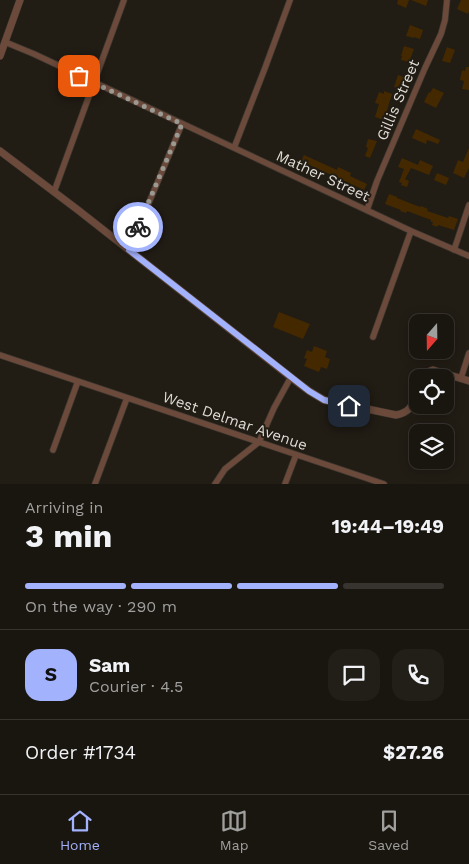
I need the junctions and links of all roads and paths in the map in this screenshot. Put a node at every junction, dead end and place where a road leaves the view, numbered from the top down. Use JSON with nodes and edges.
{"nodes":[{"id":1,"x":20,"y":0,"type":"edge"},
{"id":2,"x":124,"y":0,"type":"edge"},
{"id":3,"x":290,"y":0,"type":"edge"},
{"id":4,"x":447,"y":0,"type":"edge"},
{"id":5,"x":5,"y":42,"type":"junction"},
{"id":6,"x":0,"y":56,"type":"edge"},
{"id":7,"x":94,"y":83,"type":"junction"},
{"id":8,"x":182,"y":124,"type":"junction"},
{"id":9,"x":234,"y":148,"type":"junction"},
{"id":10,"x":0,"y":151,"type":"edge"},
{"id":11,"x":54,"y":192,"type":"junction"},
{"id":12,"x":469,"y":205,"type":"edge"},
{"id":13,"x":367,"y":210,"type":"junction"},
{"id":14,"x":411,"y":231,"type":"junction"},
{"id":15,"x":129,"y":250,"type":"junction"},
{"id":16,"x":454,"y":250,"type":"junction"},
{"id":17,"x":469,"y":256,"type":"edge"},
{"id":18,"x":373,"y":337,"type":"dead end"},
{"id":19,"x":0,"y":354,"type":"edge"},
{"id":20,"x":469,"y":354,"type":"edge"},
{"id":21,"x":454,"y":376,"type":"edge"},
{"id":22,"x":291,"y":377,"type":"junction"},
{"id":23,"x":461,"y":378,"type":"junction"},
{"id":24,"x":469,"y":380,"type":"edge"},
{"id":25,"x":78,"y":381,"type":"junction"},
{"id":26,"x":127,"y":398,"type":"junction"},
{"id":27,"x":409,"y":408,"type":"edge"},
{"id":28,"x":259,"y":442,"type":"junction"},
{"id":29,"x":54,"y":450,"type":"dead end"},
{"id":30,"x":296,"y":455,"type":"junction"},
{"id":31,"x":98,"y":483,"type":"edge"},
{"id":32,"x":215,"y":484,"type":"edge"},
{"id":33,"x":285,"y":484,"type":"edge"},
{"id":34,"x":384,"y":484,"type":"edge"}],
"edges":[{"from":1,"to":5,"type":"street"},
{"from":2,"to":7,"type":"street"},
{"from":3,"to":9,"type":"street"},
{"from":4,"to":13,"type":"street","name":"Gillis Street"},
{"from":5,"to":6,"type":"street"},
{"from":5,"to":7,"type":"street","name":"Mather Street"},
{"from":7,"to":8,"type":"street","name":"Mather Street"},
{"from":7,"to":11,"type":"street"},
{"from":8,"to":9,"type":"street","name":"Mather Street"},
{"from":8,"to":15,"type":"street"},
{"from":9,"to":13,"type":"street","name":"Mather Street"},
{"from":10,"to":11,"type":"street"},
{"from":11,"to":15,"type":"street"},
{"from":12,"to":16,"type":"street"},
{"from":13,"to":14,"type":"street","name":"Mather Street"},
{"from":14,"to":16,"type":"street","name":"Mather Street"},
{"from":14,"to":18,"type":"street"},
{"from":15,"to":22,"type":"street"},
{"from":16,"to":17,"type":"street","name":"Mather Street"},
{"from":19,"to":25,"type":"street","name":"West Delmar Avenue"},
{"from":20,"to":23,"type":"street"},
{"from":21,"to":23,"type":"street"},
{"from":22,"to":27,"type":"street"},
{"from":22,"to":28,"type":"street"},
{"from":23,"to":24,"type":"street"},
{"from":25,"to":26,"type":"street","name":"West Delmar Avenue"},
{"from":25,"to":29,"type":"street"},
{"from":26,"to":28,"type":"street","name":"West Delmar Avenue"},
{"from":26,"to":31,"type":"street"},
{"from":28,"to":30,"type":"street","name":"West Delmar Avenue"},
{"from":28,"to":32,"type":"street"},
{"from":30,"to":33,"type":"street"},
{"from":30,"to":34,"type":"street","name":"West Delmar Avenue"}]}
